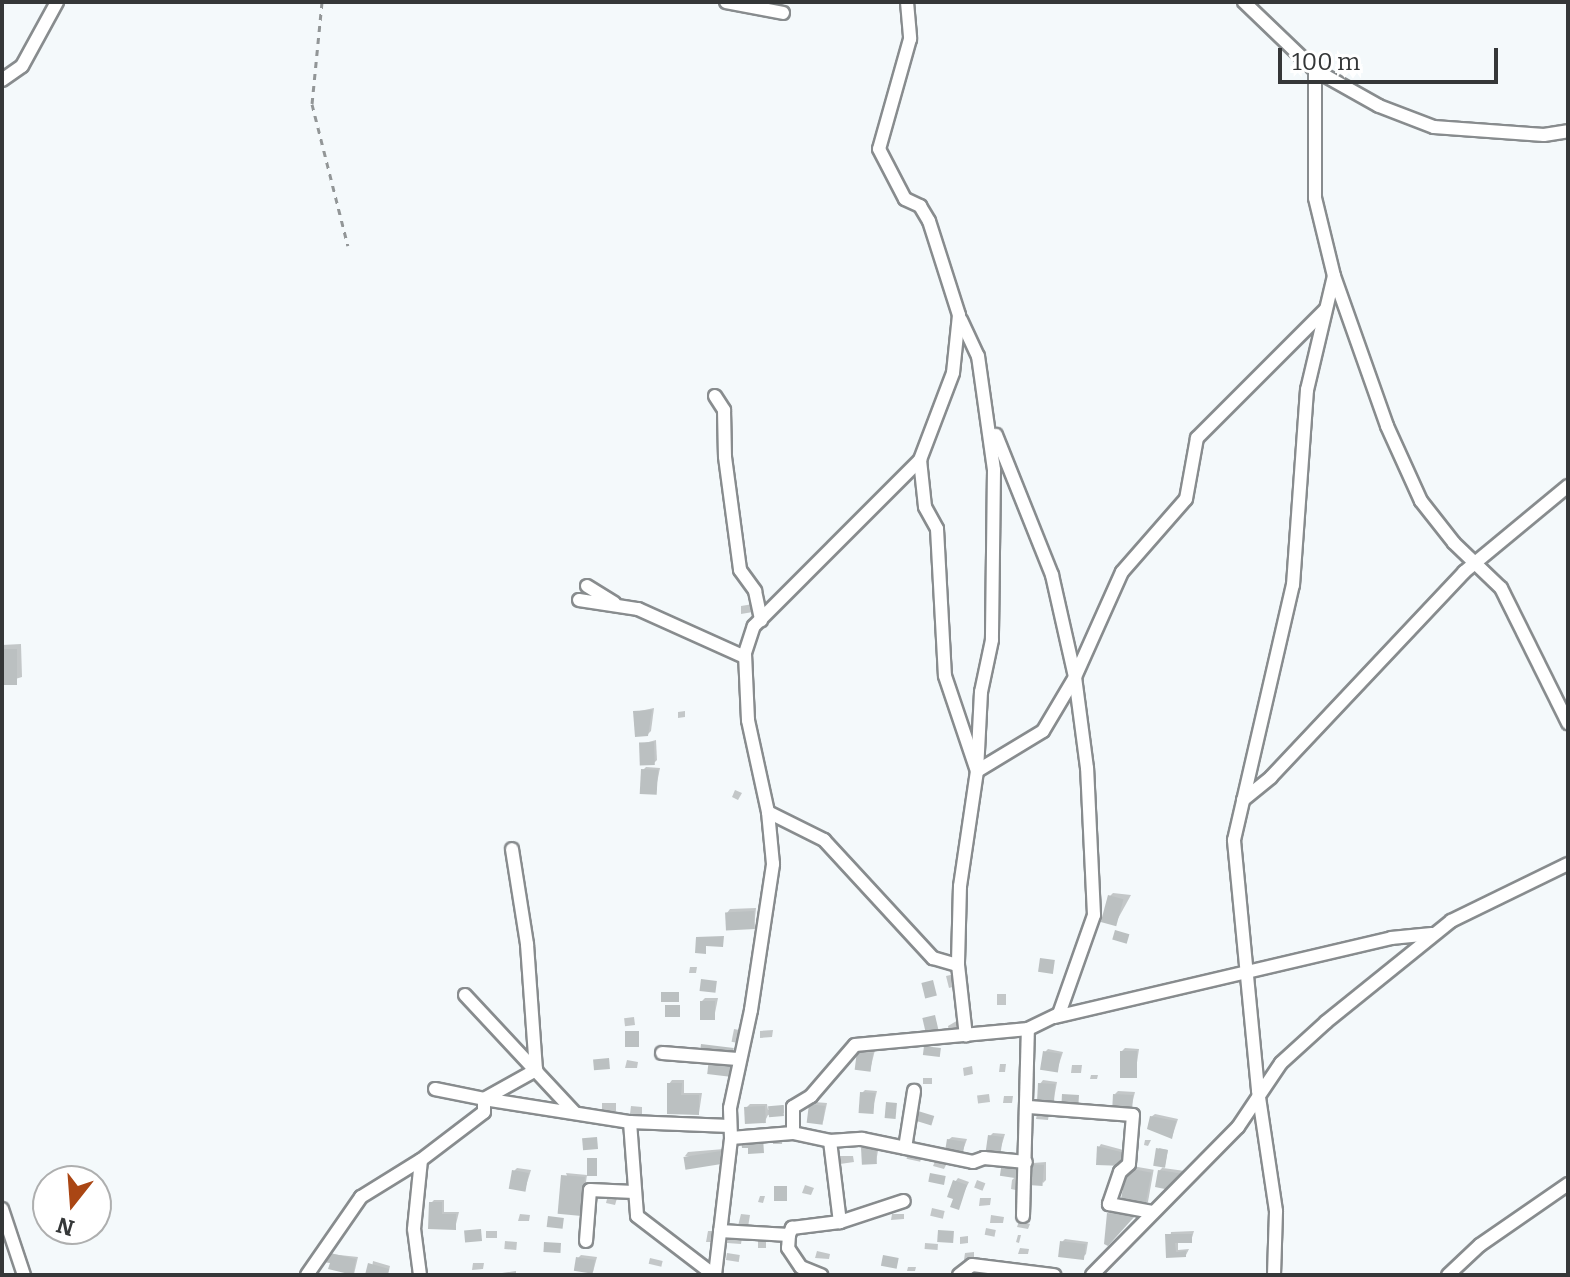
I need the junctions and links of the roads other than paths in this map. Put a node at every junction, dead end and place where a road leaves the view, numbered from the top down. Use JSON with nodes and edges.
{"nodes":[{"id":1,"x":57,"y":2,"type":"edge"},
{"id":2,"x":726,"y":2,"type":"edge"},
{"id":3,"x":907,"y":2,"type":"edge"},
{"id":4,"x":1244,"y":2,"type":"edge"},
{"id":5,"x":783,"y":13,"type":"dead end"},
{"id":6,"x":1315,"y":70,"type":"junction"},
{"id":7,"x":2,"y":80,"type":"edge"},
{"id":8,"x":1568,"y":131,"type":"edge"},
{"id":9,"x":1334,"y":276,"type":"junction"},
{"id":10,"x":1325,"y":310,"type":"junction"},
{"id":11,"x":959,"y":315,"type":"junction"},
{"id":12,"x":715,"y":396,"type":"dead end"},
{"id":13,"x":989,"y":414,"type":"junction"},
{"id":14,"x":920,"y":460,"type":"junction"},
{"id":15,"x":1568,"y":486,"type":"edge"},
{"id":16,"x":1475,"y":563,"type":"junction"},
{"id":17,"x":587,"y":586,"type":"dead end"},
{"id":18,"x":579,"y":600,"type":"dead end"},
{"id":19,"x":620,"y":606,"type":"junction"},
{"id":20,"x":761,"y":620,"type":"junction"},
{"id":21,"x":745,"y":657,"type":"junction"},
{"id":22,"x":1075,"y":677,"type":"junction"},
{"id":23,"x":1568,"y":723,"type":"edge"},
{"id":24,"x":977,"y":771,"type":"junction"},
{"id":25,"x":1243,"y":800,"type":"junction"},
{"id":26,"x":768,"y":812,"type":"junction"},
{"id":27,"x":512,"y":849,"type":"dead end"},
{"id":28,"x":1568,"y":864,"type":"edge"},
{"id":29,"x":1432,"y":934,"type":"junction"},
{"id":30,"x":958,"y":965,"type":"junction"},
{"id":31,"x":1247,"y":975,"type":"junction"},
{"id":32,"x":465,"y":995,"type":"dead end"},
{"id":33,"x":1055,"y":1017,"type":"junction"},
{"id":34,"x":1028,"y":1029,"type":"junction"},
{"id":35,"x":966,"y":1036,"type":"junction"},
{"id":36,"x":662,"y":1053,"type":"dead end"},
{"id":37,"x":738,"y":1059,"type":"junction"},
{"id":38,"x":536,"y":1070,"type":"junction"},
{"id":39,"x":435,"y":1089,"type":"dead end"},
{"id":40,"x":1258,"y":1090,"type":"junction"},
{"id":41,"x":914,"y":1091,"type":"dead end"},
{"id":42,"x":484,"y":1099,"type":"junction"},
{"id":43,"x":1029,"y":1107,"type":"junction"},
{"id":44,"x":574,"y":1112,"type":"junction"},
{"id":45,"x":630,"y":1122,"type":"junction"},
{"id":46,"x":731,"y":1132,"type":"junction"},
{"id":47,"x":793,"y":1133,"type":"junction"},
{"id":48,"x":830,"y":1141,"type":"junction"},
{"id":49,"x":905,"y":1148,"type":"junction"},
{"id":50,"x":421,"y":1160,"type":"junction"},
{"id":51,"x":1026,"y":1162,"type":"junction"},
{"id":52,"x":1568,"y":1184,"type":"edge"},
{"id":53,"x":634,"y":1192,"type":"junction"},
{"id":54,"x":904,"y":1201,"type":"dead end"},
{"id":55,"x":2,"y":1209,"type":"edge"},
{"id":56,"x":1152,"y":1212,"type":"junction"},
{"id":57,"x":1023,"y":1216,"type":"dead end"},
{"id":58,"x":840,"y":1222,"type":"junction"},
{"id":59,"x":720,"y":1231,"type":"junction"},
{"id":60,"x":789,"y":1235,"type":"junction"},
{"id":61,"x":586,"y":1241,"type":"dead end"},
{"id":62,"x":1007,"y":1273,"type":"edge"},
{"id":63,"x":24,"y":1275,"type":"edge"},
{"id":64,"x":307,"y":1275,"type":"edge"},
{"id":65,"x":420,"y":1275,"type":"edge"},
{"id":66,"x":714,"y":1275,"type":"edge"},
{"id":67,"x":821,"y":1275,"type":"edge"},
{"id":68,"x":959,"y":1275,"type":"edge"},
{"id":69,"x":1054,"y":1275,"type":"edge"},
{"id":70,"x":1092,"y":1275,"type":"edge"},
{"id":71,"x":1274,"y":1275,"type":"edge"},
{"id":72,"x":1448,"y":1275,"type":"edge"}],
"edges":[{"from":1,"to":7,"type":"street"},
{"from":2,"to":5,"type":"street"},
{"from":3,"to":11,"type":"street"},
{"from":4,"to":6,"type":"street"},
{"from":6,"to":8,"type":"street"},
{"from":6,"to":9,"type":"street"},
{"from":9,"to":10,"type":"street"},
{"from":9,"to":16,"type":"street"},
{"from":10,"to":22,"type":"street"},
{"from":10,"to":25,"type":"street"},
{"from":11,"to":13,"type":"street"},
{"from":11,"to":14,"type":"street"},
{"from":12,"to":20,"type":"street"},
{"from":13,"to":22,"type":"street"},
{"from":13,"to":24,"type":"street"},
{"from":14,"to":20,"type":"street"},
{"from":14,"to":24,"type":"street"},
{"from":15,"to":16,"type":"street"},
{"from":16,"to":23,"type":"street"},
{"from":16,"to":25,"type":"street"},
{"from":17,"to":19,"type":"street"},
{"from":18,"to":19,"type":"street"},
{"from":19,"to":21,"type":"street"},
{"from":20,"to":21,"type":"street"},
{"from":21,"to":26,"type":"street"},
{"from":22,"to":24,"type":"street"},
{"from":22,"to":33,"type":"street"},
{"from":24,"to":30,"type":"street"},
{"from":25,"to":31,"type":"street"},
{"from":26,"to":30,"type":"street"},
{"from":26,"to":37,"type":"street"},
{"from":27,"to":38,"type":"street"},
{"from":28,"to":29,"type":"street"},
{"from":29,"to":31,"type":"street"},
{"from":29,"to":40,"type":"street"},
{"from":30,"to":35,"type":"street"},
{"from":31,"to":33,"type":"street"},
{"from":31,"to":40,"type":"street"},
{"from":32,"to":38,"type":"street"},
{"from":33,"to":34,"type":"street"},
{"from":34,"to":35,"type":"street"},
{"from":34,"to":43,"type":"street"},
{"from":35,"to":47,"type":"street"},
{"from":36,"to":37,"type":"street"},
{"from":37,"to":46,"type":"street"},
{"from":38,"to":42,"type":"street"},
{"from":38,"to":44,"type":"street"},
{"from":39,"to":42,"type":"street"},
{"from":40,"to":56,"type":"street"},
{"from":40,"to":71,"type":"street"},
{"from":41,"to":49,"type":"street"},
{"from":42,"to":44,"type":"street"},
{"from":42,"to":50,"type":"street"},
{"from":43,"to":51,"type":"street"},
{"from":43,"to":56,"type":"street"},
{"from":44,"to":45,"type":"street"},
{"from":45,"to":46,"type":"street"},
{"from":45,"to":53,"type":"street"},
{"from":46,"to":47,"type":"street"},
{"from":46,"to":59,"type":"street"},
{"from":47,"to":48,"type":"street"},
{"from":48,"to":49,"type":"street"},
{"from":48,"to":58,"type":"street"},
{"from":49,"to":51,"type":"street"},
{"from":50,"to":64,"type":"street"},
{"from":50,"to":65,"type":"street"},
{"from":51,"to":57,"type":"street"},
{"from":52,"to":72,"type":"street"},
{"from":53,"to":61,"type":"street"},
{"from":53,"to":66,"type":"street"},
{"from":54,"to":58,"type":"street"},
{"from":55,"to":63,"type":"street"},
{"from":56,"to":70,"type":"street"},
{"from":58,"to":60,"type":"street"},
{"from":59,"to":60,"type":"street"},
{"from":59,"to":66,"type":"street"},
{"from":60,"to":67,"type":"street"},
{"from":62,"to":68,"type":"street"},
{"from":62,"to":69,"type":"street"}]}
